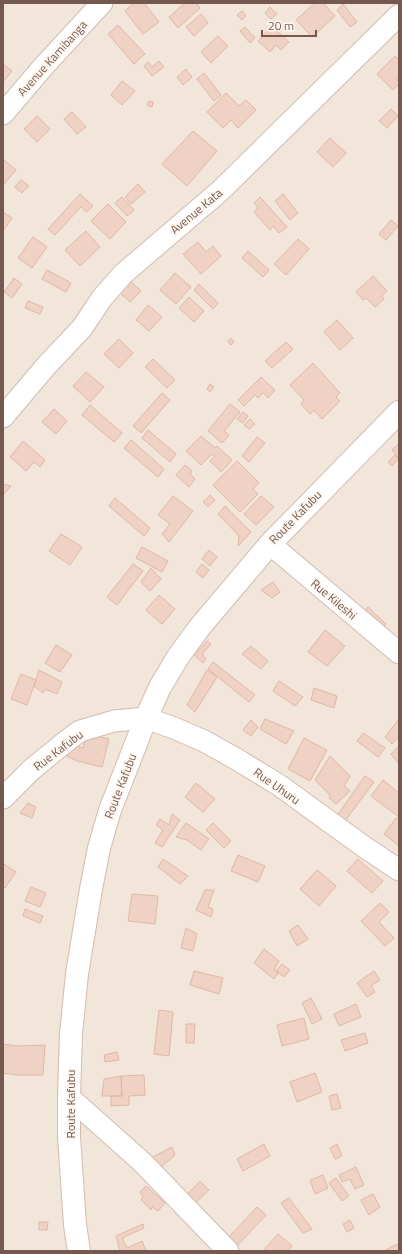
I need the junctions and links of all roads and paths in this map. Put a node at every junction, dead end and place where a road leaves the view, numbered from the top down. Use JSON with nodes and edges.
{"nodes":[{"id":1,"x":102,"y":3,"type":"edge"},
{"id":2,"x":399,"y":15,"type":"edge"},
{"id":3,"x":3,"y":114,"type":"edge"},
{"id":4,"x":399,"y":412,"type":"edge"},
{"id":5,"x":3,"y":417,"type":"edge"},
{"id":6,"x":270,"y":544,"type":"junction"},
{"id":7,"x":399,"y":653,"type":"edge"},
{"id":8,"x":146,"y":718,"type":"junction"},
{"id":9,"x":3,"y":798,"type":"edge"},
{"id":10,"x":399,"y":870,"type":"edge"},
{"id":11,"x":69,"y":1097,"type":"junction"},
{"id":12,"x":79,"y":1251,"type":"edge"},
{"id":13,"x":228,"y":1251,"type":"edge"}],
"edges":[{"from":1,"to":3,"type":"street","name":"Avenue Kamibanga"},
{"from":2,"to":5,"type":"street","name":"Avenue Kata"},
{"from":4,"to":6,"type":"main road","name":"Route Kafubu"},
{"from":6,"to":7,"type":"street","name":"Rue Kileshi"},
{"from":6,"to":8,"type":"main road","name":"Route Kafubu"},
{"from":8,"to":9,"type":"street","name":"Rue Kafubu"},
{"from":8,"to":10,"type":"street","name":"Rue Uhuru"},
{"from":8,"to":11,"type":"main road","name":"Route Kafubu"},
{"from":11,"to":12,"type":"main road","name":"Route Kafubu"},
{"from":11,"to":13,"type":"street"}]}
